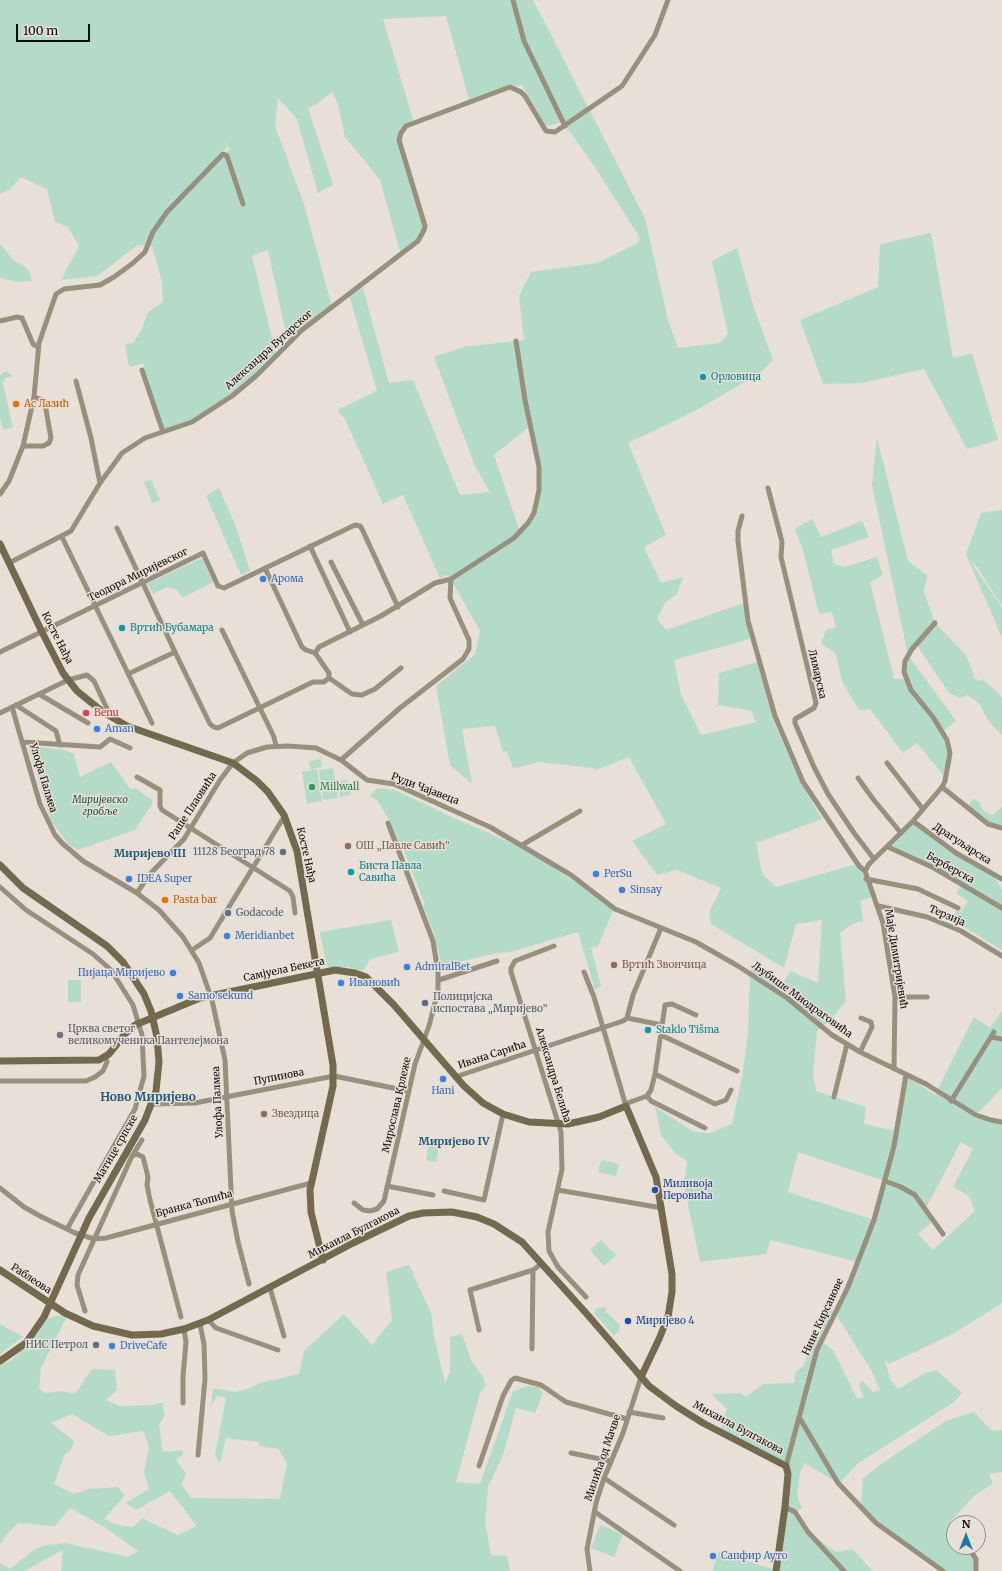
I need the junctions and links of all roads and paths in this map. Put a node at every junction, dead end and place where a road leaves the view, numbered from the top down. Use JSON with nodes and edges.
{"nodes":[{"id":1,"x":513,"y":0,"type":"edge"},
{"id":2,"x":668,"y":0,"type":"edge"},
{"id":3,"x":565,"y":126,"type":"junction"},
{"id":4,"x":243,"y":204,"type":"dead end"},
{"id":5,"x":0,"y":321,"type":"edge"},
{"id":6,"x":516,"y":341,"type":"dead end"},
{"id":7,"x":38,"y":347,"type":"junction"},
{"id":8,"x":142,"y":370,"type":"dead end"},
{"id":9,"x":76,"y":381,"type":"dead end"},
{"id":10,"x":34,"y":397,"type":"junction"},
{"id":11,"x":162,"y":432,"type":"junction"},
{"id":12,"x":23,"y":446,"type":"junction"},
{"id":13,"x":100,"y":483,"type":"junction"},
{"id":14,"x":768,"y":488,"type":"dead end"},
{"id":15,"x":0,"y":494,"type":"edge"},
{"id":16,"x":742,"y":516,"type":"dead end"},
{"id":17,"x":117,"y":528,"type":"dead end"},
{"id":18,"x":62,"y":537,"type":"junction"},
{"id":19,"x":0,"y":544,"type":"edge"},
{"id":20,"x":310,"y":546,"type":"junction"},
{"id":21,"x":331,"y":562,"type":"dead end"},
{"id":22,"x":9,"y":563,"type":"junction"},
{"id":23,"x":265,"y":568,"type":"junction"},
{"id":24,"x":451,"y":579,"type":"junction"},
{"id":25,"x":142,"y":582,"type":"junction"},
{"id":26,"x":95,"y":605,"type":"junction"},
{"id":27,"x":398,"y":607,"type":"junction"},
{"id":28,"x":935,"y":623,"type":"dead end"},
{"id":29,"x":363,"y":625,"type":"junction"},
{"id":30,"x":222,"y":630,"type":"dead end"},
{"id":31,"x":42,"y":632,"type":"junction"},
{"id":32,"x":350,"y":632,"type":"junction"},
{"id":33,"x":0,"y":652,"type":"edge"},
{"id":34,"x":175,"y":652,"type":"junction"},
{"id":35,"x":315,"y":653,"type":"junction"},
{"id":36,"x":401,"y":668,"type":"dead end"},
{"id":37,"x":128,"y":674,"type":"junction"},
{"id":38,"x":329,"y":678,"type":"junction"},
{"id":39,"x":68,"y":680,"type":"junction"},
{"id":40,"x":39,"y":694,"type":"junction"},
{"id":41,"x":14,"y":706,"type":"junction"},
{"id":42,"x":260,"y":708,"type":"junction"},
{"id":43,"x":0,"y":714,"type":"edge"},
{"id":44,"x":112,"y":718,"type":"junction"},
{"id":45,"x":88,"y":723,"type":"dead end"},
{"id":46,"x":152,"y":723,"type":"dead end"},
{"id":47,"x":23,"y":742,"type":"junction"},
{"id":48,"x":60,"y":745,"type":"junction"},
{"id":49,"x":276,"y":746,"type":"junction"},
{"id":50,"x":130,"y":748,"type":"dead end"},
{"id":51,"x":341,"y":760,"type":"junction"},
{"id":52,"x":887,"y":762,"type":"dead end"},
{"id":53,"x":233,"y":763,"type":"junction"},
{"id":54,"x":138,"y":777,"type":"dead end"},
{"id":55,"x":858,"y":778,"type":"dead end"},
{"id":56,"x":942,"y":787,"type":"junction"},
{"id":57,"x":922,"y":808,"type":"junction"},
{"id":58,"x":580,"y":811,"type":"dead end"},
{"id":59,"x":282,"y":820,"type":"dead end"},
{"id":60,"x":913,"y":821,"type":"junction"},
{"id":61,"x":388,"y":823,"type":"dead end"},
{"id":62,"x":1002,"y":828,"type":"edge"},
{"id":63,"x":191,"y":829,"type":"junction"},
{"id":64,"x":901,"y":833,"type":"junction"},
{"id":65,"x":522,"y":845,"type":"junction"},
{"id":66,"x":888,"y":847,"type":"junction"},
{"id":67,"x":874,"y":859,"type":"junction"},
{"id":68,"x":0,"y":865,"type":"edge"},
{"id":69,"x":254,"y":867,"type":"junction"},
{"id":70,"x":865,"y":871,"type":"junction"},
{"id":71,"x":866,"y":879,"type":"junction"},
{"id":72,"x":1002,"y":879,"type":"edge"},
{"id":73,"x":2,"y":890,"type":"edge"},
{"id":74,"x":137,"y":893,"type":"junction"},
{"id":75,"x":879,"y":906,"type":"junction"},
{"id":76,"x":958,"y":908,"type":"dead end"},
{"id":77,"x":1002,"y":908,"type":"edge"},
{"id":78,"x":295,"y":913,"type":"dead end"},
{"id":79,"x":661,"y":928,"type":"junction"},
{"id":80,"x":554,"y":946,"type":"dead end"},
{"id":81,"x":192,"y":950,"type":"junction"},
{"id":82,"x":1002,"y":956,"type":"edge"},
{"id":83,"x":498,"y":961,"type":"dead end"},
{"id":84,"x":584,"y":972,"type":"dead end"},
{"id":85,"x":319,"y":973,"type":"junction"},
{"id":86,"x":439,"y":980,"type":"junction"},
{"id":87,"x":211,"y":996,"type":"junction"},
{"id":88,"x":895,"y":997,"type":"junction"},
{"id":89,"x":927,"y":997,"type":"dead end"},
{"id":90,"x":696,"y":1015,"type":"dead end"},
{"id":91,"x":153,"y":1017,"type":"junction"},
{"id":92,"x":627,"y":1018,"type":"junction"},
{"id":93,"x":861,"y":1018,"type":"dead end"},
{"id":94,"x":139,"y":1023,"type":"junction"},
{"id":95,"x":662,"y":1025,"type":"junction"},
{"id":96,"x":602,"y":1028,"type":"junction"},
{"id":97,"x":661,"y":1035,"type":"junction"},
{"id":98,"x":1002,"y":1039,"type":"edge"},
{"id":99,"x":424,"y":1041,"type":"junction"},
{"id":100,"x":847,"y":1044,"type":"junction"},
{"id":101,"x":536,"y":1051,"type":"junction"},
{"id":102,"x":860,"y":1052,"type":"junction"},
{"id":103,"x":106,"y":1057,"type":"junction"},
{"id":104,"x":0,"y":1061,"type":"edge"},
{"id":105,"x":894,"y":1069,"type":"junction"},
{"id":106,"x":737,"y":1071,"type":"dead end"},
{"id":107,"x":655,"y":1074,"type":"junction"},
{"id":108,"x":906,"y":1075,"type":"junction"},
{"id":109,"x":334,"y":1076,"type":"junction"},
{"id":110,"x":455,"y":1077,"type":"junction"},
{"id":111,"x":0,"y":1081,"type":"edge"},
{"id":112,"x":731,"y":1090,"type":"dead end"},
{"id":113,"x":408,"y":1091,"type":"junction"},
{"id":114,"x":228,"y":1096,"type":"junction"},
{"id":115,"x":647,"y":1096,"type":"junction"},
{"id":116,"x":834,"y":1097,"type":"dead end"},
{"id":117,"x":951,"y":1101,"type":"junction"},
{"id":118,"x":152,"y":1104,"type":"junction"},
{"id":119,"x":626,"y":1105,"type":"junction"},
{"id":120,"x":503,"y":1114,"type":"junction"},
{"id":121,"x":1002,"y":1122,"type":"edge"},
{"id":122,"x":560,"y":1124,"type":"junction"},
{"id":123,"x":705,"y":1128,"type":"dead end"},
{"id":124,"x":142,"y":1140,"type":"dead end"},
{"id":125,"x":132,"y":1156,"type":"junction"},
{"id":126,"x":885,"y":1181,"type":"junction"},
{"id":127,"x":311,"y":1182,"type":"junction"},
{"id":128,"x":388,"y":1186,"type":"junction"},
{"id":129,"x":0,"y":1188,"type":"edge"},
{"id":130,"x":558,"y":1190,"type":"junction"},
{"id":131,"x":444,"y":1191,"type":"dead end"},
{"id":132,"x":433,"y":1195,"type":"dead end"},
{"id":133,"x":232,"y":1203,"type":"junction"},
{"id":134,"x":354,"y":1203,"type":"dead end"},
{"id":135,"x":662,"y":1208,"type":"junction"},
{"id":136,"x":156,"y":1224,"type":"junction"},
{"id":137,"x":67,"y":1229,"type":"junction"},
{"id":138,"x":943,"y":1234,"type":"dead end"},
{"id":139,"x":81,"y":1235,"type":"junction"},
{"id":140,"x":94,"y":1239,"type":"junction"},
{"id":141,"x":323,"y":1260,"type":"junction"},
{"id":142,"x":541,"y":1264,"type":"junction"},
{"id":143,"x":0,"y":1270,"type":"edge"},
{"id":144,"x":533,"y":1270,"type":"junction"},
{"id":145,"x":249,"y":1284,"type":"dead end"},
{"id":146,"x":270,"y":1288,"type":"junction"},
{"id":147,"x":586,"y":1297,"type":"dead end"},
{"id":148,"x":50,"y":1304,"type":"junction"},
{"id":149,"x":85,"y":1311,"type":"dead end"},
{"id":150,"x":65,"y":1313,"type":"junction"},
{"id":151,"x":44,"y":1317,"type":"junction"},
{"id":152,"x":181,"y":1317,"type":"dead end"},
{"id":153,"x":208,"y":1320,"type":"junction"},
{"id":154,"x":200,"y":1324,"type":"junction"},
{"id":155,"x":184,"y":1329,"type":"junction"},
{"id":156,"x":479,"y":1330,"type":"dead end"},
{"id":157,"x":284,"y":1336,"type":"dead end"},
{"id":158,"x":532,"y":1349,"type":"dead end"},
{"id":159,"x":278,"y":1350,"type":"dead end"},
{"id":160,"x":0,"y":1361,"type":"edge"},
{"id":161,"x":640,"y":1377,"type":"junction"},
{"id":162,"x":183,"y":1403,"type":"dead end"},
{"id":163,"x":629,"y":1412,"type":"junction"},
{"id":164,"x":799,"y":1417,"type":"junction"},
{"id":165,"x":664,"y":1418,"type":"dead end"},
{"id":166,"x":627,"y":1419,"type":"junction"},
{"id":167,"x":571,"y":1453,"type":"dead end"},
{"id":168,"x":198,"y":1455,"type":"dead end"},
{"id":169,"x":610,"y":1461,"type":"junction"},
{"id":170,"x":479,"y":1466,"type":"dead end"},
{"id":171,"x":786,"y":1466,"type":"junction"},
{"id":172,"x":604,"y":1478,"type":"junction"},
{"id":173,"x":785,"y":1507,"type":"junction"},
{"id":174,"x":594,"y":1512,"type":"junction"},
{"id":175,"x":674,"y":1525,"type":"dead end"},
{"id":176,"x":973,"y":1555,"type":"edge"},
{"id":177,"x":590,"y":1571,"type":"edge"},
{"id":178,"x":680,"y":1571,"type":"edge"},
{"id":179,"x":776,"y":1571,"type":"edge"},
{"id":180,"x":844,"y":1571,"type":"edge"},
{"id":181,"x":943,"y":1571,"type":"edge"},
{"id":182,"x":976,"y":1571,"type":"edge"}],
"edges":[{"from":1,"to":3,"type":"street"},
{"from":2,"to":3,"type":"street"},
{"from":3,"to":11,"type":"street","name":"Александра Бугарског"},
{"from":4,"to":7,"type":"street"},
{"from":5,"to":7,"type":"street"},
{"from":6,"to":24,"type":"street"},
{"from":7,"to":10,"type":"street"},
{"from":8,"to":11,"type":"street"},
{"from":9,"to":13,"type":"street"},
{"from":10,"to":12,"type":"street"},
{"from":10,"to":12,"type":"street"},
{"from":11,"to":13,"type":"street","name":"Александра Бугарског"},
{"from":12,"to":15,"type":"street"},
{"from":13,"to":18,"type":"street","name":"Александра Бугарског"},
{"from":14,"to":67,"type":"street","name":"Лимарска"},
{"from":16,"to":70,"type":"street"},
{"from":17,"to":25,"type":"street"},
{"from":18,"to":22,"type":"street","name":"Александра Бугарског"},
{"from":18,"to":26,"type":"street"},
{"from":19,"to":22,"type":"street","name":"Косте Нађа"},
{"from":20,"to":23,"type":"street"},
{"from":20,"to":27,"type":"street"},
{"from":20,"to":32,"type":"street"},
{"from":21,"to":29,"type":"street"},
{"from":22,"to":31,"type":"street","name":"Косте Нађа"},
{"from":23,"to":25,"type":"street","name":"Теодора Миријевског"},
{"from":23,"to":35,"type":"street"},
{"from":24,"to":27,"type":"street"},
{"from":24,"to":51,"type":"street"},
{"from":25,"to":26,"type":"street","name":"Теодора Миријевског"},
{"from":25,"to":34,"type":"street"},
{"from":26,"to":31,"type":"street","name":"Теодора Миријевског"},
{"from":26,"to":37,"type":"street"},
{"from":27,"to":29,"type":"street"},
{"from":28,"to":56,"type":"street"},
{"from":29,"to":32,"type":"street"},
{"from":30,"to":42,"type":"street"},
{"from":31,"to":33,"type":"street","name":"Теодора Миријевског"},
{"from":31,"to":39,"type":"street","name":"Косте Нађа"},
{"from":32,"to":35,"type":"street"},
{"from":34,"to":37,"type":"street"},
{"from":34,"to":42,"type":"street"},
{"from":35,"to":38,"type":"street"},
{"from":36,"to":38,"type":"street"},
{"from":37,"to":46,"type":"street"},
{"from":38,"to":42,"type":"street"},
{"from":39,"to":40,"type":"street"},
{"from":39,"to":44,"type":"street","name":"Косте Нађа"},
{"from":39,"to":44,"type":"street"},
{"from":40,"to":41,"type":"street"},
{"from":40,"to":45,"type":"street"},
{"from":41,"to":43,"type":"street"},
{"from":41,"to":47,"type":"street","name":"Улофа Палмеа"},
{"from":41,"to":48,"type":"street"},
{"from":42,"to":49,"type":"street"},
{"from":44,"to":53,"type":"street","name":"Косте Нађа"},
{"from":47,"to":48,"type":"street"},
{"from":47,"to":74,"type":"street","name":"Улофа Палмеа"},
{"from":48,"to":50,"type":"street"},
{"from":49,"to":51,"type":"street","name":"Руди Чајавеца"},
{"from":49,"to":53,"type":"street","name":"Руди Чајавеца"},
{"from":51,"to":65,"type":"street","name":"Руди Чајавеца"},
{"from":52,"to":57,"type":"street"},
{"from":53,"to":63,"type":"street","name":"Раше Плаовића"},
{"from":53,"to":85,"type":"street","name":"Косте Нађа"},
{"from":54,"to":63,"type":"street"},
{"from":55,"to":64,"type":"street"},
{"from":56,"to":57,"type":"street"},
{"from":56,"to":62,"type":"street"},
{"from":57,"to":60,"type":"street"},
{"from":58,"to":65,"type":"street"},
{"from":59,"to":69,"type":"street"},
{"from":60,"to":64,"type":"street"},
{"from":60,"to":72,"type":"street","name":"Драгуљарска"},
{"from":61,"to":86,"type":"street","name":"Мирослава Крлеже"},
{"from":63,"to":69,"type":"street"},
{"from":63,"to":74,"type":"street","name":"Раше Плаовића"},
{"from":64,"to":66,"type":"street"},
{"from":65,"to":79,"type":"street","name":"Руди Чајавеца"},
{"from":66,"to":67,"type":"street"},
{"from":66,"to":77,"type":"street","name":"Берберска"},
{"from":67,"to":70,"type":"street"},
{"from":68,"to":91,"type":"street","name":"Матице српске"},
{"from":69,"to":78,"type":"street"},
{"from":69,"to":81,"type":"street"},
{"from":70,"to":71,"type":"street","name":"Маје Димитријевић"},
{"from":71,"to":75,"type":"street","name":"Маје Димитријевић"},
{"from":71,"to":76,"type":"street"},
{"from":73,"to":94,"type":"street","name":"Матице српске"},
{"from":74,"to":81,"type":"street","name":"Улофа Палмеа"},
{"from":75,"to":82,"type":"street","name":"Терзија"},
{"from":75,"to":88,"type":"street","name":"Маје Димитријевић"},
{"from":79,"to":92,"type":"street"},
{"from":79,"to":100,"type":"street","name":"Љубише Миодраговића"},
{"from":80,"to":101,"type":"street","name":"Александра Белића"},
{"from":81,"to":87,"type":"street","name":"Улофа Палмеа"},
{"from":83,"to":86,"type":"street"},
{"from":84,"to":96,"type":"street"},
{"from":85,"to":87,"type":"street","name":"Самјуела Бекета"},
{"from":85,"to":99,"type":"street","name":"Самјуела Бекета"},
{"from":85,"to":109,"type":"street","name":"Косте Нађа"},
{"from":86,"to":99,"type":"street","name":"Мирослава Крлеже"},
{"from":87,"to":91,"type":"street","name":"Самјуела Бекета"},
{"from":87,"to":114,"type":"street","name":"Улофа Палмеа"},
{"from":88,"to":89,"type":"street"},
{"from":88,"to":105,"type":"street","name":"Маје Димитријевић"},
{"from":90,"to":95,"type":"street"},
{"from":91,"to":94,"type":"street","name":"Самјуела Бекета"},
{"from":91,"to":118,"type":"street","name":"Матице српске"},
{"from":92,"to":95,"type":"street"},
{"from":92,"to":96,"type":"street"},
{"from":93,"to":102,"type":"street"},
{"from":94,"to":103,"type":"street","name":"Самјуела Бекета"},
{"from":94,"to":137,"type":"street","name":"Матице српске"},
{"from":95,"to":97,"type":"street"},
{"from":96,"to":101,"type":"street","name":"Ивана Сарића"},
{"from":96,"to":119,"type":"street"},
{"from":97,"to":106,"type":"street"},
{"from":97,"to":107,"type":"street"},
{"from":98,"to":117,"type":"street"},
{"from":99,"to":110,"type":"street","name":"Самјуела Бекета"},
{"from":99,"to":113,"type":"street","name":"Мирослава Крлеже"},
{"from":100,"to":102,"type":"street","name":"Љубише Миодраговића"},
{"from":100,"to":116,"type":"street"},
{"from":101,"to":110,"type":"street","name":"Ивана Сарића"},
{"from":101,"to":122,"type":"street","name":"Александра Белића"},
{"from":102,"to":105,"type":"street","name":"Љубише Миодраговића"},
{"from":103,"to":104,"type":"street"},
{"from":103,"to":111,"type":"street"},
{"from":105,"to":108,"type":"street","name":"Љубише Миодраговића"},
{"from":107,"to":112,"type":"street"},
{"from":107,"to":115,"type":"street"},
{"from":108,"to":117,"type":"street","name":"Љубише Миодраговића"},
{"from":108,"to":126,"type":"street","name":"Нине Кирсанове"},
{"from":109,"to":113,"type":"street","name":"Пупинова"},
{"from":109,"to":114,"type":"street","name":"Пупинова"},
{"from":109,"to":127,"type":"street","name":"Косте Нађа"},
{"from":110,"to":120,"type":"street","name":"Самјуела Бекета"},
{"from":113,"to":128,"type":"street","name":"Мирослава Крлеже"},
{"from":114,"to":118,"type":"street","name":"Пупинова"},
{"from":114,"to":133,"type":"street","name":"Улофа Палмеа"},
{"from":115,"to":119,"type":"street"},
{"from":115,"to":123,"type":"street"},
{"from":117,"to":121,"type":"street","name":"Љубише Миодраговића"},
{"from":118,"to":139,"type":"street","name":"Матице српске"},
{"from":119,"to":122,"type":"street","name":"Самјуела Бекета"},
{"from":119,"to":135,"type":"street"},
{"from":120,"to":122,"type":"street","name":"Самјуела Бекета"},
{"from":120,"to":131,"type":"street"},
{"from":122,"to":130,"type":"street","name":"Александра Белића"},
{"from":124,"to":125,"type":"street","name":"Матице српске"},
{"from":125,"to":136,"type":"street","name":"Матице српске"},
{"from":125,"to":140,"type":"street","name":"Матице српске"},
{"from":126,"to":138,"type":"street"},
{"from":126,"to":164,"type":"street","name":"Нине Кирсанове"},
{"from":127,"to":133,"type":"street","name":"Бранка Ћопића"},
{"from":127,"to":141,"type":"street","name":"Косте Нађа"},
{"from":128,"to":132,"type":"street"},
{"from":128,"to":134,"type":"street","name":"Мирослава Крлеже"},
{"from":129,"to":137,"type":"street","name":"Бранка Ћопића"},
{"from":130,"to":135,"type":"street"},
{"from":130,"to":147,"type":"street","name":"Александра Белића"},
{"from":133,"to":136,"type":"street","name":"Бранка Ћопића"},
{"from":133,"to":145,"type":"street","name":"Улофа Палмеа"},
{"from":135,"to":161,"type":"street"},
{"from":136,"to":140,"type":"street","name":"Бранка Ћопића"},
{"from":136,"to":152,"type":"street"},
{"from":137,"to":139,"type":"street","name":"Бранка Ћопића"},
{"from":139,"to":140,"type":"street","name":"Бранка Ћопића"},
{"from":139,"to":148,"type":"street","name":"Матице српске"},
{"from":140,"to":149,"type":"street","name":"Матице српске"},
{"from":141,"to":142,"type":"street","name":"Михаила Булгакова"},
{"from":141,"to":146,"type":"street","name":"Михаила Булгакова"},
{"from":142,"to":144,"type":"street"},
{"from":142,"to":161,"type":"street","name":"Михаила Булгакова"},
{"from":143,"to":148,"type":"street","name":"Раблеова"},
{"from":144,"to":156,"type":"street"},
{"from":144,"to":158,"type":"street"},
{"from":146,"to":153,"type":"street","name":"Михаила Булгакова"},
{"from":146,"to":157,"type":"street"},
{"from":148,"to":150,"type":"street","name":"Михаила Булгакова"},
{"from":148,"to":151,"type":"street","name":"Матице српске"},
{"from":150,"to":151,"type":"street"},
{"from":150,"to":155,"type":"street","name":"Михаила Булгакова"},
{"from":151,"to":160,"type":"street","name":"Матице српске"},
{"from":153,"to":154,"type":"street","name":"Михаила Булгакова"},
{"from":153,"to":159,"type":"street"},
{"from":154,"to":155,"type":"street","name":"Михаила Булгакова"},
{"from":154,"to":168,"type":"street"},
{"from":155,"to":162,"type":"street"},
{"from":161,"to":163,"type":"street","name":"Милића од Мачве"},
{"from":161,"to":171,"type":"street","name":"Михаила Булгакова"},
{"from":163,"to":165,"type":"street"},
{"from":163,"to":166,"type":"street","name":"Милића од Мачве"},
{"from":164,"to":171,"type":"street","name":"Нине Кирсанове"},
{"from":164,"to":181,"type":"street"},
{"from":166,"to":169,"type":"street","name":"Милића од Мачве"},
{"from":166,"to":170,"type":"street"},
{"from":167,"to":169,"type":"street"},
{"from":169,"to":172,"type":"street","name":"Милића од Мачве"},
{"from":171,"to":173,"type":"street","name":"Нине Кирсанове"},
{"from":172,"to":174,"type":"street","name":"Милића од Мачве"},
{"from":172,"to":175,"type":"street"},
{"from":173,"to":179,"type":"street","name":"Нине Кирсанове"},
{"from":173,"to":180,"type":"street"},
{"from":174,"to":177,"type":"street","name":"Милића од Мачве"},
{"from":174,"to":178,"type":"street"},
{"from":176,"to":182,"type":"street"}]}
